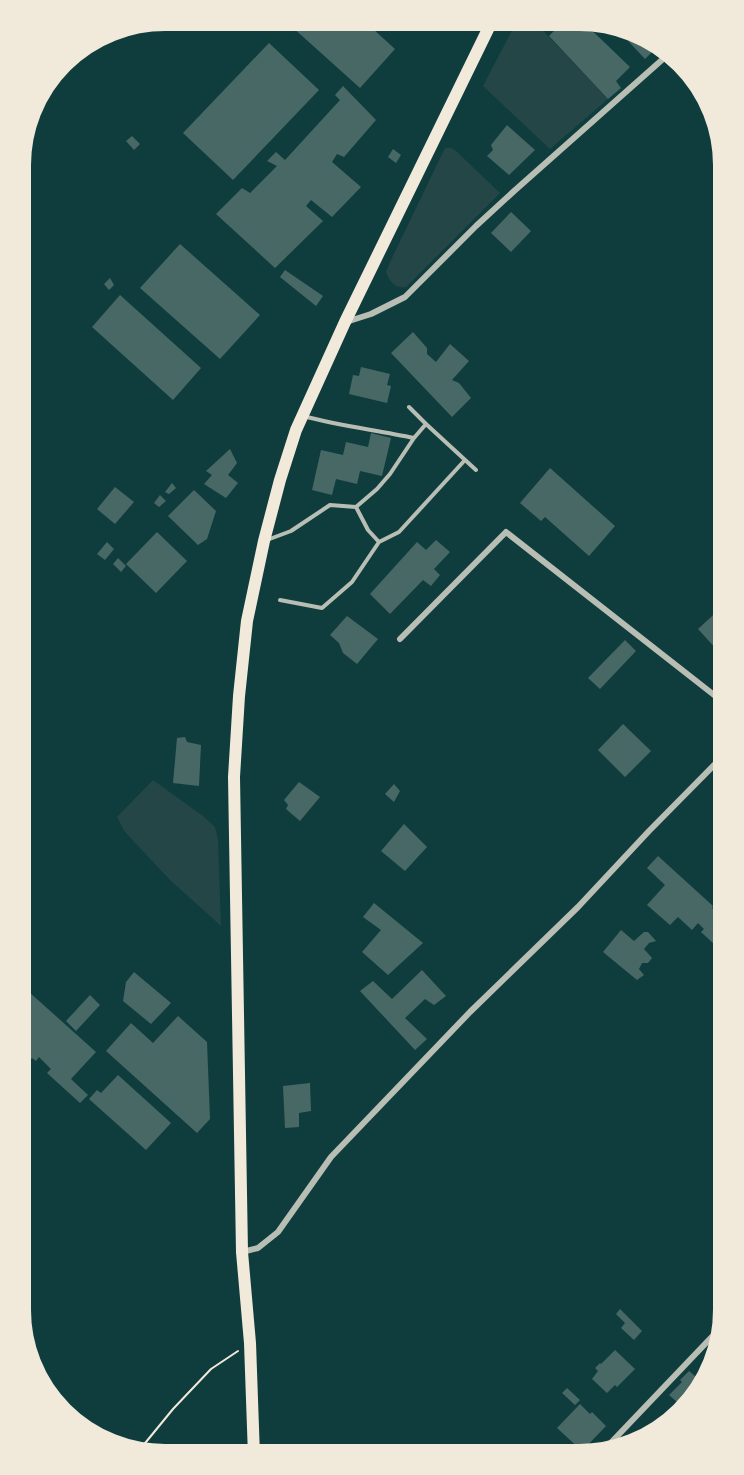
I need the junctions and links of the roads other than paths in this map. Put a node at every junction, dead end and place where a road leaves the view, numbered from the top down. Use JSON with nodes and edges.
{"nodes":[{"id":1,"x":489,"y":27,"type":"edge"},
{"id":2,"x":665,"y":57,"type":"edge"},
{"id":3,"x":345,"y":322,"type":"junction"},
{"id":4,"x":409,"y":407,"type":"dead end"},
{"id":5,"x":303,"y":416,"type":"junction"},
{"id":6,"x":426,"y":424,"type":"junction"},
{"id":7,"x":414,"y":438,"type":"junction"},
{"id":8,"x":465,"y":460,"type":"junction"},
{"id":9,"x":476,"y":470,"type":"dead end"},
{"id":10,"x":356,"y":507,"type":"junction"},
{"id":11,"x":264,"y":541,"type":"junction"},
{"id":12,"x":379,"y":542,"type":"junction"},
{"id":13,"x":280,"y":600,"type":"dead end"},
{"id":14,"x":400,"y":639,"type":"dead end"},
{"id":15,"x":717,"y":697,"type":"edge"},
{"id":16,"x":717,"y":762,"type":"edge"},
{"id":17,"x":242,"y":1252,"type":"junction"},
{"id":18,"x":714,"y":1334,"type":"edge"},
{"id":19,"x":610,"y":1444,"type":"edge"},
{"id":20,"x":254,"y":1448,"type":"edge"}],
"edges":[{"from":1,"to":3,"type":"main road"},
{"from":2,"to":3,"type":"street"},
{"from":3,"to":5,"type":"main road"},
{"from":4,"to":6,"type":"lane"},
{"from":5,"to":7,"type":"lane"},
{"from":5,"to":11,"type":"main road"},
{"from":6,"to":7,"type":"lane"},
{"from":6,"to":8,"type":"lane"},
{"from":7,"to":10,"type":"lane"},
{"from":8,"to":9,"type":"lane"},
{"from":8,"to":12,"type":"lane"},
{"from":10,"to":11,"type":"lane"},
{"from":10,"to":12,"type":"lane"},
{"from":11,"to":17,"type":"main road"},
{"from":12,"to":13,"type":"lane"},
{"from":14,"to":15,"type":"street"},
{"from":16,"to":17,"type":"street"},
{"from":17,"to":20,"type":"main road"},
{"from":18,"to":19,"type":"street"}]}
